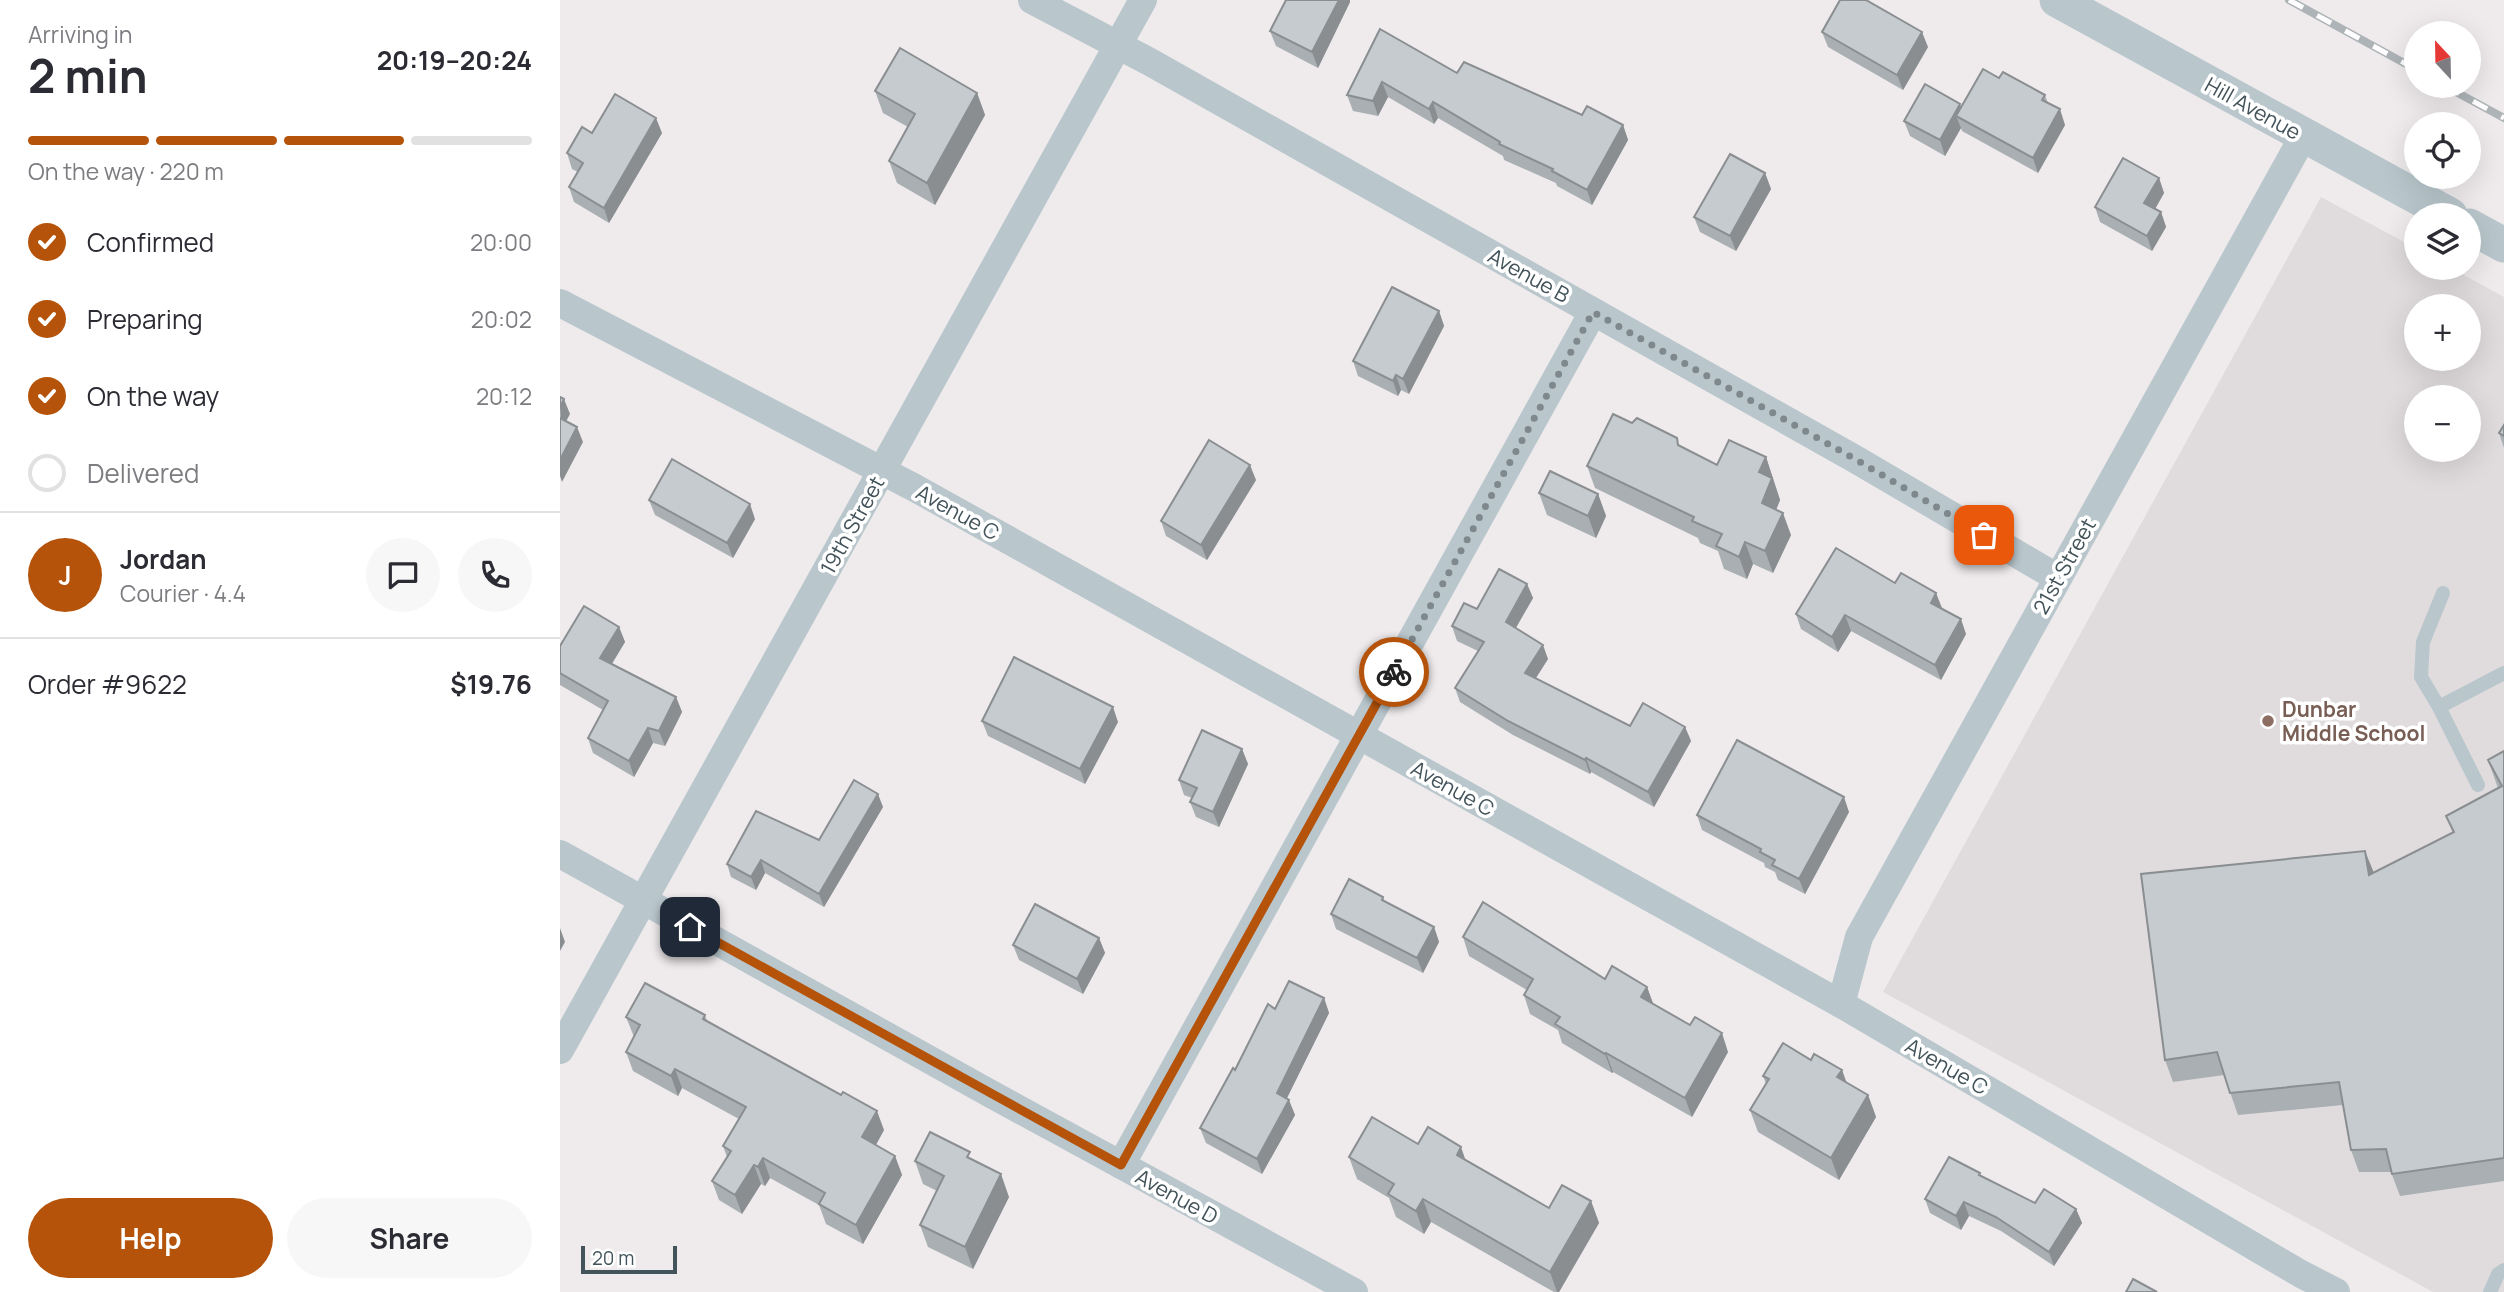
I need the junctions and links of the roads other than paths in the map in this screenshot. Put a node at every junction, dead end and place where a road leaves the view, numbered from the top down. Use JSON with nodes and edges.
{"nodes":[{"id":1,"x":1032,"y":0,"type":"edge"},
{"id":2,"x":1143,"y":0,"type":"edge"},
{"id":3,"x":2057,"y":0,"type":"edge"},
{"id":4,"x":1119,"y":45,"type":"junction"},
{"id":5,"x":2304,"y":135,"type":"junction"},
{"id":6,"x":2428,"y":203,"type":"edge"},
{"id":7,"x":2481,"y":233,"type":"edge"},
{"id":8,"x":2504,"y":245,"type":"edge"},
{"id":9,"x":560,"y":303,"type":"edge"},
{"id":10,"x":1593,"y":312,"type":"junction"},
{"id":11,"x":882,"y":471,"type":"junction"},
{"id":12,"x":2058,"y":578,"type":"junction"},
{"id":13,"x":2443,"y":593,"type":"dead end"},
{"id":14,"x":2504,"y":673,"type":"edge"},
{"id":15,"x":2439,"y":707,"type":"junction"},
{"id":16,"x":1359,"y":735,"type":"junction"},
{"id":17,"x":2477,"y":785,"type":"dead end"},
{"id":18,"x":560,"y":854,"type":"edge"},
{"id":19,"x":644,"y":901,"type":"junction"},
{"id":20,"x":1841,"y":1004,"type":"junction"},
{"id":21,"x":560,"y":1050,"type":"edge"},
{"id":22,"x":1121,"y":1165,"type":"junction"},
{"id":23,"x":2504,"y":1270,"type":"edge"},
{"id":24,"x":2297,"y":1283,"type":"edge"},
{"id":25,"x":1354,"y":1292,"type":"edge"},
{"id":26,"x":2336,"y":1292,"type":"edge"},
{"id":27,"x":2490,"y":1292,"type":"edge"}],
"edges":[{"from":1,"to":4,"type":"street","name":"Avenue B"},
{"from":2,"to":4,"type":"street","name":"19th Street"},
{"from":3,"to":5,"type":"street","name":"Hill Avenue"},
{"from":4,"to":10,"type":"street","name":"Avenue B"},
{"from":4,"to":11,"type":"street","name":"19th Street"},
{"from":5,"to":6,"type":"street","name":"Hill Avenue"},
{"from":5,"to":12,"type":"street","name":"21st Street"},
{"from":7,"to":8,"type":"street"},
{"from":9,"to":11,"type":"street","name":"Avenue C"},
{"from":10,"to":12,"type":"street","name":"Avenue B"},
{"from":10,"to":16,"type":"street"},
{"from":11,"to":16,"type":"street","name":"Avenue C"},
{"from":11,"to":19,"type":"street","name":"19th Street"},
{"from":12,"to":20,"type":"street","name":"21st Street"},
{"from":13,"to":15,"type":"lane"},
{"from":14,"to":15,"type":"lane"},
{"from":15,"to":17,"type":"lane"},
{"from":16,"to":20,"type":"street","name":"Avenue C"},
{"from":16,"to":22,"type":"street"},
{"from":18,"to":19,"type":"street","name":"Avenue D"},
{"from":19,"to":21,"type":"street","name":"19th Street"},
{"from":19,"to":22,"type":"street","name":"Avenue D"},
{"from":20,"to":24,"type":"street","name":"Avenue C"},
{"from":22,"to":25,"type":"street","name":"Avenue D"},
{"from":23,"to":27,"type":"lane"},
{"from":24,"to":26,"type":"street","name":"Avenue C"}]}
